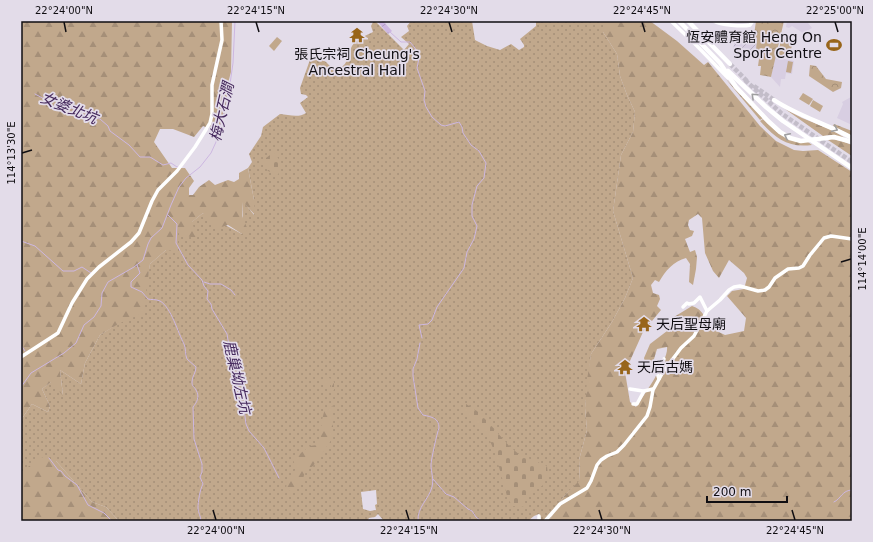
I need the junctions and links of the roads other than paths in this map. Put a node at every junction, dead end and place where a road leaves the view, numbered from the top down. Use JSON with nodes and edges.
{"nodes":[{"id":1,"x":221,"y":21,"type":"edge"},
{"id":2,"x":671,"y":21,"type":"edge"},
{"id":3,"x":679,"y":21,"type":"edge"},
{"id":4,"x":688,"y":21,"type":"edge"},
{"id":5,"x":714,"y":21,"type":"edge"},
{"id":6,"x":752,"y":21,"type":"edge"},
{"id":7,"x":730,"y":64,"type":"tunnel mouth"},
{"id":8,"x":723,"y":66,"type":"junction"},
{"id":9,"x":732,"y":82,"type":"junction"},
{"id":10,"x":774,"y":100,"type":"tunnel mouth"},
{"id":11,"x":852,"y":138,"type":"edge"},
{"id":12,"x":852,"y":142,"type":"edge"},
{"id":13,"x":852,"y":168,"type":"edge"},
{"id":14,"x":852,"y":239,"type":"edge"},
{"id":15,"x":683,"y":307,"type":"dead end"},
{"id":16,"x":707,"y":311,"type":"junction"},
{"id":17,"x":21,"y":357,"type":"edge"},
{"id":18,"x":664,"y":358,"type":"dead end"},
{"id":19,"x":659,"y":379,"type":"junction"},
{"id":20,"x":630,"y":388,"type":"dead end"},
{"id":21,"x":653,"y":389,"type":"junction"},
{"id":22,"x":643,"y":392,"type":"junction"},
{"id":23,"x":633,"y":404,"type":"dead end"},
{"id":24,"x":539,"y":516,"type":"dead end"},
{"id":25,"x":539,"y":521,"type":"edge"},
{"id":26,"x":545,"y":521,"type":"edge"}],
"edges":[{"from":1,"to":17,"type":"street"},
{"from":2,"to":9,"type":"street"},
{"from":3,"to":8,"type":"main road"},
{"from":4,"to":7,"type":"main road"},
{"from":5,"to":6,"type":"street"},
{"from":8,"to":9,"type":"main road"},
{"from":13,"to":8,"type":"main road","one_way":true},
{"from":12,"to":9,"type":"main road","one_way":true},
{"from":10,"to":11,"type":"main road","one_way":true},
{"from":14,"to":16,"type":"street"},
{"from":15,"to":16,"type":"street"},
{"from":16,"to":19,"type":"street"},
{"from":18,"to":19,"type":"street"},
{"from":19,"to":21,"type":"street"},
{"from":20,"to":22,"type":"street"},
{"from":21,"to":22,"type":"street"},
{"from":21,"to":26,"type":"street"},
{"from":22,"to":23,"type":"street"},
{"from":24,"to":25,"type":"street"}]}
